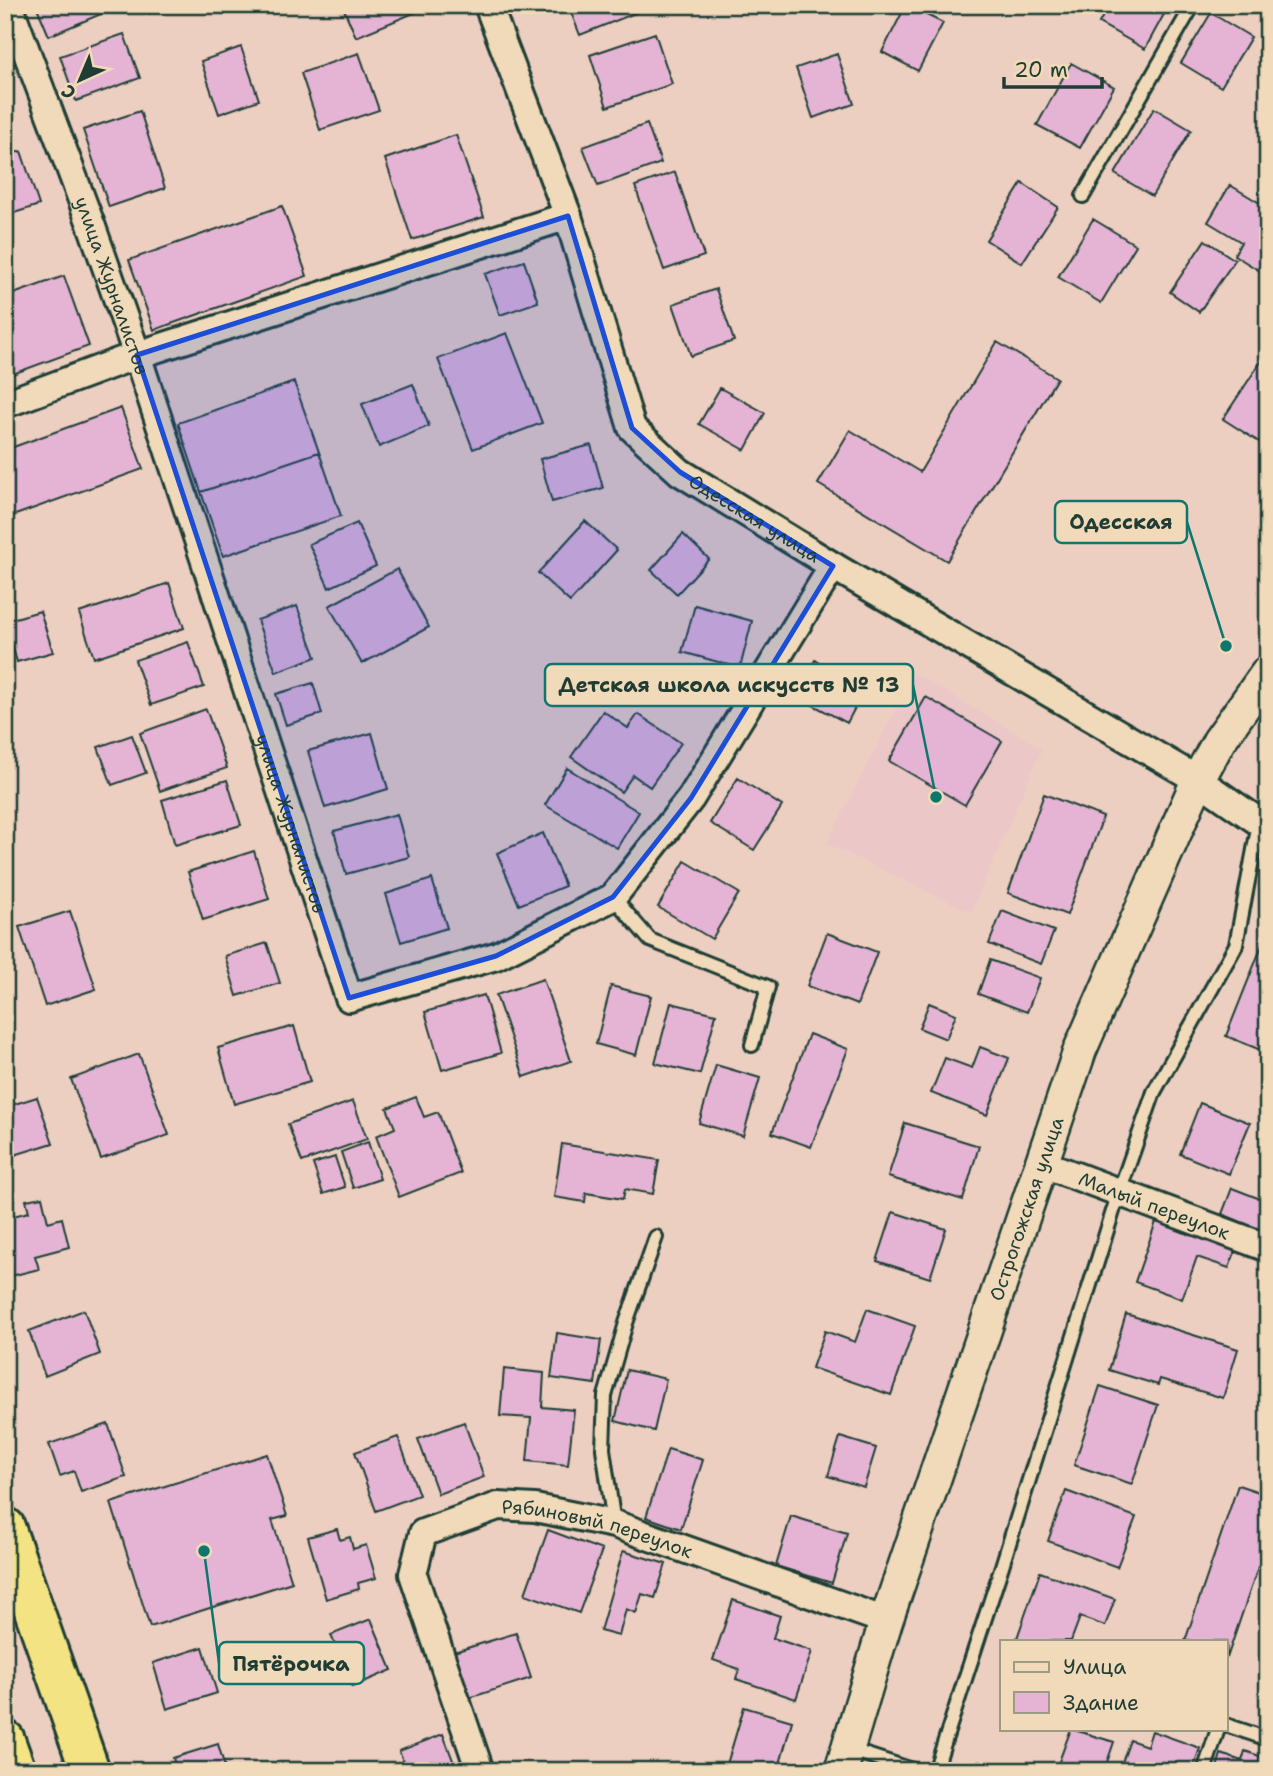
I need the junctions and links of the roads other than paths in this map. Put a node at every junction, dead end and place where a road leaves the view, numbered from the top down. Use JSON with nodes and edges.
{"nodes":[{"id":1,"x":9,"y":5,"type":"edge"},
{"id":2,"x":488,"y":5,"type":"edge"},
{"id":3,"x":1193,"y":5,"type":"edge"},
{"id":4,"x":1083,"y":196,"type":"dead end"},
{"id":5,"x":568,"y":216,"type":"junction"},
{"id":6,"x":137,"y":355,"type":"junction"},
{"id":7,"x":5,"y":404,"type":"edge"},
{"id":8,"x":833,"y":566,"type":"junction"},
{"id":9,"x":1268,"y":672,"type":"edge"},
{"id":10,"x":1198,"y":780,"type":"junction"},
{"id":11,"x":1265,"y":820,"type":"edge"},
{"id":12,"x":613,"y":897,"type":"junction"},
{"id":13,"x":752,"y":1045,"type":"dead end"},
{"id":14,"x":1041,"y":1163,"type":"junction"},
{"id":15,"x":1119,"y":1192,"type":"junction"},
{"id":16,"x":656,"y":1237,"type":"dead end"},
{"id":17,"x":1268,"y":1248,"type":"edge"},
{"id":18,"x":614,"y":1524,"type":"junction"},
{"id":19,"x":5,"y":1527,"type":"edge"},
{"id":20,"x":886,"y":1621,"type":"junction"},
{"id":21,"x":1228,"y":1726,"type":"edge"},
{"id":22,"x":1218,"y":1730,"type":"edge"},
{"id":23,"x":1268,"y":1739,"type":"edge"},
{"id":24,"x":5,"y":1740,"type":"edge"},
{"id":25,"x":844,"y":1760,"type":"edge"},
{"id":26,"x":16,"y":1771,"type":"edge"},
{"id":27,"x":90,"y":1771,"type":"edge"},
{"id":28,"x":480,"y":1771,"type":"edge"},
{"id":29,"x":916,"y":1771,"type":"edge"},
{"id":30,"x":935,"y":1771,"type":"edge"},
{"id":31,"x":1204,"y":1771,"type":"edge"}],
"edges":[{"from":1,"to":6,"type":"street","name":"улица Журналистов"},
{"from":2,"to":5,"type":"street","name":"Одесская улица"},
{"from":3,"to":4,"type":"lane"},
{"from":5,"to":6,"type":"street"},
{"from":5,"to":8,"type":"street","name":"Одесская улица"},
{"from":6,"to":7,"type":"street"},
{"from":6,"to":12,"type":"street","name":"улица Журналистов"},
{"from":8,"to":10,"type":"street","name":"Одесская улица"},
{"from":8,"to":12,"type":"street","name":"улица Журналистов"},
{"from":9,"to":10,"type":"street","name":"Острогожская улица"},
{"from":10,"to":11,"type":"street","name":"Одесская улица"},
{"from":10,"to":14,"type":"street","name":"Острогожская улица"},
{"from":11,"to":15,"type":"lane"},
{"from":12,"to":13,"type":"lane"},
{"from":14,"to":15,"type":"street","name":"Малый переулок"},
{"from":14,"to":20,"type":"street","name":"Острогожская улица"},
{"from":15,"to":17,"type":"street","name":"Малый переулок"},
{"from":15,"to":30,"type":"lane"},
{"from":16,"to":18,"type":"lane"},
{"from":18,"to":20,"type":"street","name":"Рябиновый переулок"},
{"from":18,"to":28,"type":"street","name":"Рябиновый переулок"},
{"from":19,"to":27,"type":"highway"},
{"from":20,"to":25,"type":"street","name":"Острогожская улица"},
{"from":21,"to":23,"type":"lane"},
{"from":22,"to":31,"type":"lane"},
{"from":24,"to":26,"type":"highway"},
{"from":25,"to":29,"type":"lane"}]}
